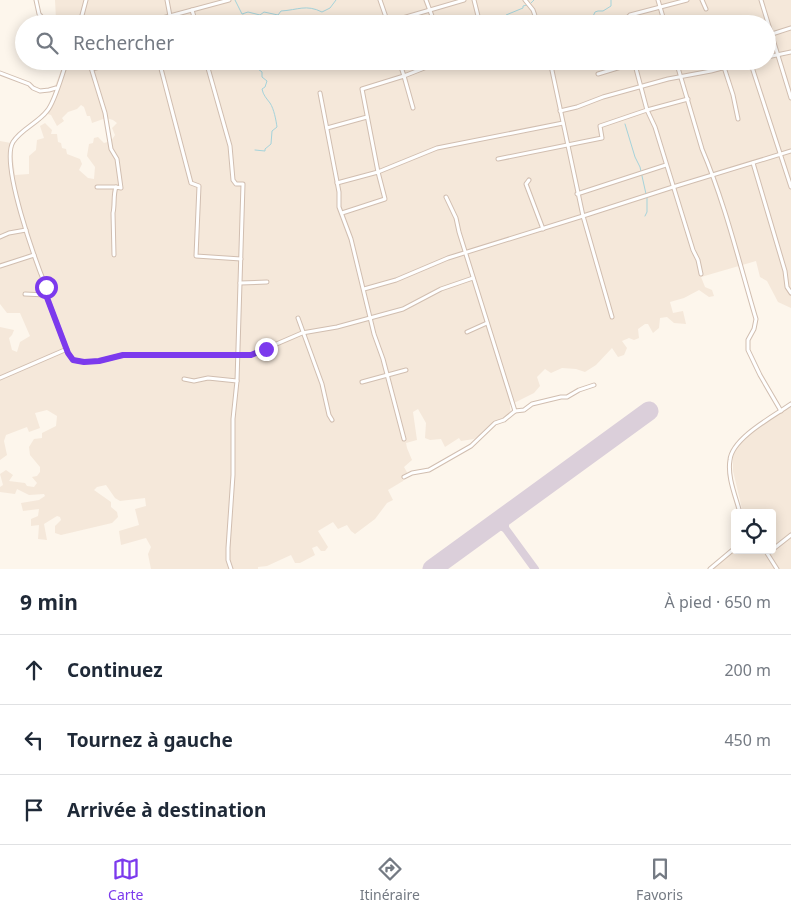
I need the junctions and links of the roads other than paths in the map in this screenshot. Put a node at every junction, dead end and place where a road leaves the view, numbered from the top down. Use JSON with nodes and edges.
{"nodes":[{"id":1,"x":36,"y":0,"type":"edge"},
{"id":2,"x":86,"y":0,"type":"edge"},
{"id":3,"x":167,"y":0,"type":"edge"},
{"id":4,"x":229,"y":0,"type":"edge"},
{"id":5,"x":380,"y":0,"type":"edge"},
{"id":6,"x":426,"y":0,"type":"edge"},
{"id":7,"x":464,"y":0,"type":"edge"},
{"id":8,"x":474,"y":0,"type":"edge"},
{"id":9,"x":525,"y":0,"type":"edge"},
{"id":10,"x":658,"y":0,"type":"edge"},
{"id":11,"x":687,"y":0,"type":"edge"},
{"id":12,"x":702,"y":0,"type":"edge"},
{"id":13,"x":761,"y":0,"type":"edge"},
{"id":14,"x":660,"y":7,"type":"junction"},
{"id":15,"x":706,"y":9,"type":"dead end"},
{"id":16,"x":192,"y":10,"type":"junction"},
{"id":17,"x":429,"y":10,"type":"junction"},
{"id":18,"x":40,"y":15,"type":"edge"},
{"id":19,"x":82,"y":15,"type":"edge"},
{"id":20,"x":170,"y":15,"type":"edge"},
{"id":21,"x":174,"y":15,"type":"edge"},
{"id":22,"x":193,"y":15,"type":"edge"},
{"id":23,"x":385,"y":15,"type":"edge"},
{"id":24,"x":413,"y":15,"type":"edge"},
{"id":25,"x":431,"y":15,"type":"edge"},
{"id":26,"x":478,"y":15,"type":"edge"},
{"id":27,"x":535,"y":15,"type":"edge"},
{"id":28,"x":630,"y":15,"type":"edge"},
{"id":29,"x":662,"y":15,"type":"edge"},
{"id":30,"x":766,"y":15,"type":"edge"},
{"id":31,"x":791,"y":28,"type":"edge"},
{"id":32,"x":776,"y":33,"type":"edge"},
{"id":33,"x":776,"y":48,"type":"edge"},
{"id":34,"x":791,"y":52,"type":"edge"},
{"id":35,"x":778,"y":55,"type":"junction"},
{"id":36,"x":64,"y":70,"type":"edge"},
{"id":37,"x":92,"y":70,"type":"edge"},
{"id":38,"x":161,"y":70,"type":"edge"},
{"id":39,"x":209,"y":70,"type":"edge"},
{"id":40,"x":402,"y":70,"type":"edge"},
{"id":41,"x":419,"y":70,"type":"edge"},
{"id":42,"x":552,"y":70,"type":"edge"},
{"id":43,"x":610,"y":70,"type":"edge"},
{"id":44,"x":636,"y":70,"type":"edge"},
{"id":45,"x":679,"y":70,"type":"edge"},
{"id":46,"x":712,"y":70,"type":"edge"},
{"id":47,"x":724,"y":70,"type":"edge"},
{"id":48,"x":752,"y":70,"type":"edge"},
{"id":49,"x":0,"y":74,"type":"edge"},
{"id":50,"x":598,"y":74,"type":"dead end"},
{"id":51,"x":404,"y":76,"type":"junction"},
{"id":52,"x":681,"y":76,"type":"junction"},
{"id":53,"x":640,"y":86,"type":"junction"},
{"id":54,"x":57,"y":87,"type":"junction"},
{"id":55,"x":320,"y":93,"type":"dead end"},
{"id":56,"x":791,"y":98,"type":"edge"},
{"id":57,"x":688,"y":99,"type":"junction"},
{"id":58,"x":413,"y":108,"type":"dead end"},
{"id":59,"x":560,"y":110,"type":"junction"},
{"id":60,"x":647,"y":110,"type":"junction"},
{"id":61,"x":367,"y":116,"type":"junction"},
{"id":62,"x":738,"y":119,"type":"dead end"},
{"id":63,"x":563,"y":123,"type":"junction"},
{"id":64,"x":326,"y":128,"type":"junction"},
{"id":65,"x":567,"y":146,"type":"junction"},
{"id":66,"x":791,"y":152,"type":"edge"},
{"id":67,"x":780,"y":155,"type":"junction"},
{"id":68,"x":498,"y":159,"type":"dead end"},
{"id":69,"x":753,"y":163,"type":"junction"},
{"id":70,"x":666,"y":165,"type":"junction"},
{"id":71,"x":378,"y":172,"type":"junction"},
{"id":72,"x":712,"y":176,"type":"junction"},
{"id":73,"x":529,"y":180,"type":"dead end"},
{"id":74,"x":337,"y":183,"type":"junction"},
{"id":75,"x":673,"y":186,"type":"junction"},
{"id":76,"x":97,"y":187,"type":"dead end"},
{"id":77,"x":116,"y":187,"type":"junction"},
{"id":78,"x":791,"y":187,"type":"edge"},
{"id":79,"x":577,"y":194,"type":"junction"},
{"id":80,"x":446,"y":197,"type":"dead end"},
{"id":81,"x":342,"y":212,"type":"junction"},
{"id":82,"x":583,"y":216,"type":"junction"},
{"id":83,"x":543,"y":229,"type":"junction"},
{"id":84,"x":26,"y":230,"type":"junction"},
{"id":85,"x":0,"y":237,"type":"edge"},
{"id":86,"x":34,"y":254,"type":"junction"},
{"id":87,"x":465,"y":254,"type":"junction"},
{"id":88,"x":114,"y":255,"type":"dead end"},
{"id":89,"x":242,"y":259,"type":"junction"},
{"id":90,"x":0,"y":266,"type":"edge"},
{"id":91,"x":700,"y":274,"type":"dead end"},
{"id":92,"x":473,"y":278,"type":"junction"},
{"id":93,"x":268,"y":282,"type":"dead end"},
{"id":94,"x":240,"y":283,"type":"junction"},
{"id":95,"x":364,"y":289,"type":"junction"},
{"id":96,"x":791,"y":293,"type":"edge"},
{"id":97,"x":25,"y":294,"type":"dead end"},
{"id":98,"x":46,"y":295,"type":"junction"},
{"id":99,"x":612,"y":317,"type":"dead end"},
{"id":100,"x":298,"y":318,"type":"dead end"},
{"id":101,"x":371,"y":318,"type":"junction"},
{"id":102,"x":487,"y":323,"type":"junction"},
{"id":103,"x":467,"y":332,"type":"dead end"},
{"id":104,"x":302,"y":333,"type":"junction"},
{"id":105,"x":67,"y":350,"type":"junction"},
{"id":106,"x":237,"y":355,"type":"junction"},
{"id":107,"x":406,"y":370,"type":"dead end"},
{"id":108,"x":387,"y":375,"type":"junction"},
{"id":109,"x":0,"y":378,"type":"edge"},
{"id":110,"x":184,"y":379,"type":"dead end"},
{"id":111,"x":237,"y":381,"type":"junction"},
{"id":112,"x":362,"y":382,"type":"dead end"},
{"id":113,"x":594,"y":385,"type":"dead end"},
{"id":114,"x":791,"y":404,"type":"edge"},
{"id":115,"x":515,"y":411,"type":"junction"},
{"id":116,"x":780,"y":411,"type":"junction"},
{"id":117,"x":332,"y":420,"type":"dead end"},
{"id":118,"x":404,"y":439,"type":"dead end"},
{"id":119,"x":404,"y":477,"type":"dead end"},
{"id":120,"x":739,"y":509,"type":"edge"},
{"id":121,"x":791,"y":535,"type":"edge"},
{"id":122,"x":776,"y":547,"type":"edge"},
{"id":123,"x":731,"y":551,"type":"edge"},
{"id":124,"x":767,"y":554,"type":"edge"},
{"id":125,"x":231,"y":569,"type":"edge"},
{"id":126,"x":710,"y":569,"type":"edge"},
{"id":127,"x":777,"y":569,"type":"edge"}],
"edges":[{"from":1,"to":18,"type":"street"},
{"from":2,"to":19,"type":"street"},
{"from":3,"to":20,"type":"street"},
{"from":4,"to":16,"type":"street"},
{"from":5,"to":23,"type":"street"},
{"from":6,"to":17,"type":"street"},
{"from":7,"to":17,"type":"street"},
{"from":8,"to":26,"type":"street"},
{"from":9,"to":27,"type":"street"},
{"from":10,"to":14,"type":"street"},
{"from":11,"to":14,"type":"street"},
{"from":12,"to":15,"type":"street"},
{"from":13,"to":30,"type":"street"},
{"from":14,"to":28,"type":"street"},
{"from":14,"to":29,"type":"street"},
{"from":16,"to":21,"type":"street"},
{"from":16,"to":22,"type":"street"},
{"from":17,"to":24,"type":"street"},
{"from":17,"to":25,"type":"street"},
{"from":31,"to":32,"type":"street"},
{"from":33,"to":35,"type":"street"},
{"from":34,"to":35,"type":"street"},
{"from":35,"to":56,"type":"street"},
{"from":36,"to":54,"type":"street"},
{"from":37,"to":77,"type":"street"},
{"from":38,"to":89,"type":"street"},
{"from":39,"to":89,"type":"street"},
{"from":40,"to":51,"type":"street"},
{"from":41,"to":51,"type":"street"},
{"from":42,"to":59,"type":"street"},
{"from":43,"to":50,"type":"street"},
{"from":44,"to":53,"type":"street"},
{"from":45,"to":52,"type":"street"},
{"from":46,"to":52,"type":"street"},
{"from":47,"to":62,"type":"street"},
{"from":48,"to":67,"type":"street"},
{"from":49,"to":54,"type":"street"},
{"from":51,"to":58,"type":"street"},
{"from":51,"to":61,"type":"street"},
{"from":52,"to":53,"type":"street"},
{"from":52,"to":57,"type":"street"},
{"from":53,"to":59,"type":"street"},
{"from":53,"to":60,"type":"street"},
{"from":54,"to":84,"type":"street"},
{"from":55,"to":64,"type":"street"},
{"from":57,"to":60,"type":"street"},
{"from":57,"to":72,"type":"street"},
{"from":59,"to":63,"type":"street"},
{"from":60,"to":65,"type":"street"},
{"from":60,"to":70,"type":"street"},
{"from":61,"to":64,"type":"street"},
{"from":61,"to":71,"type":"street"},
{"from":63,"to":65,"type":"street"},
{"from":63,"to":71,"type":"street"},
{"from":64,"to":74,"type":"street"},
{"from":65,"to":68,"type":"street"},
{"from":65,"to":79,"type":"street"},
{"from":66,"to":67,"type":"street"},
{"from":67,"to":69,"type":"street"},
{"from":67,"to":78,"type":"street"},
{"from":69,"to":72,"type":"street"},
{"from":69,"to":96,"type":"street"},
{"from":70,"to":75,"type":"street"},
{"from":70,"to":79,"type":"street"},
{"from":71,"to":74,"type":"street"},
{"from":71,"to":81,"type":"street"},
{"from":72,"to":75,"type":"street"},
{"from":72,"to":116,"type":"street"},
{"from":73,"to":83,"type":"street"},
{"from":74,"to":81,"type":"street"},
{"from":75,"to":82,"type":"street"},
{"from":75,"to":91,"type":"street"},
{"from":76,"to":77,"type":"street"},
{"from":77,"to":88,"type":"street"},
{"from":79,"to":82,"type":"street"},
{"from":80,"to":87,"type":"street"},
{"from":81,"to":95,"type":"street"},
{"from":82,"to":83,"type":"street"},
{"from":82,"to":99,"type":"street"},
{"from":83,"to":87,"type":"street"},
{"from":84,"to":85,"type":"street"},
{"from":84,"to":86,"type":"street"},
{"from":86,"to":90,"type":"street"},
{"from":86,"to":98,"type":"street"},
{"from":87,"to":92,"type":"street"},
{"from":87,"to":95,"type":"street"},
{"from":89,"to":94,"type":"street"},
{"from":92,"to":101,"type":"street"},
{"from":92,"to":102,"type":"street"},
{"from":93,"to":94,"type":"street"},
{"from":94,"to":106,"type":"street"},
{"from":95,"to":101,"type":"street"},
{"from":97,"to":98,"type":"street"},
{"from":98,"to":105,"type":"street"},
{"from":100,"to":104,"type":"street"},
{"from":101,"to":104,"type":"street"},
{"from":101,"to":108,"type":"street"},
{"from":102,"to":103,"type":"street"},
{"from":102,"to":115,"type":"street"},
{"from":104,"to":106,"type":"street"},
{"from":104,"to":117,"type":"street"},
{"from":105,"to":106,"type":"street"},
{"from":105,"to":109,"type":"street"},
{"from":106,"to":111,"type":"street"},
{"from":107,"to":108,"type":"street"},
{"from":108,"to":112,"type":"street"},
{"from":108,"to":118,"type":"street"},
{"from":110,"to":111,"type":"street"},
{"from":111,"to":125,"type":"street"},
{"from":113,"to":115,"type":"street"},
{"from":114,"to":116,"type":"street"},
{"from":115,"to":119,"type":"street"},
{"from":116,"to":120,"type":"street"},
{"from":121,"to":122,"type":"street"},
{"from":123,"to":126,"type":"street"},
{"from":124,"to":127,"type":"street"}]}
